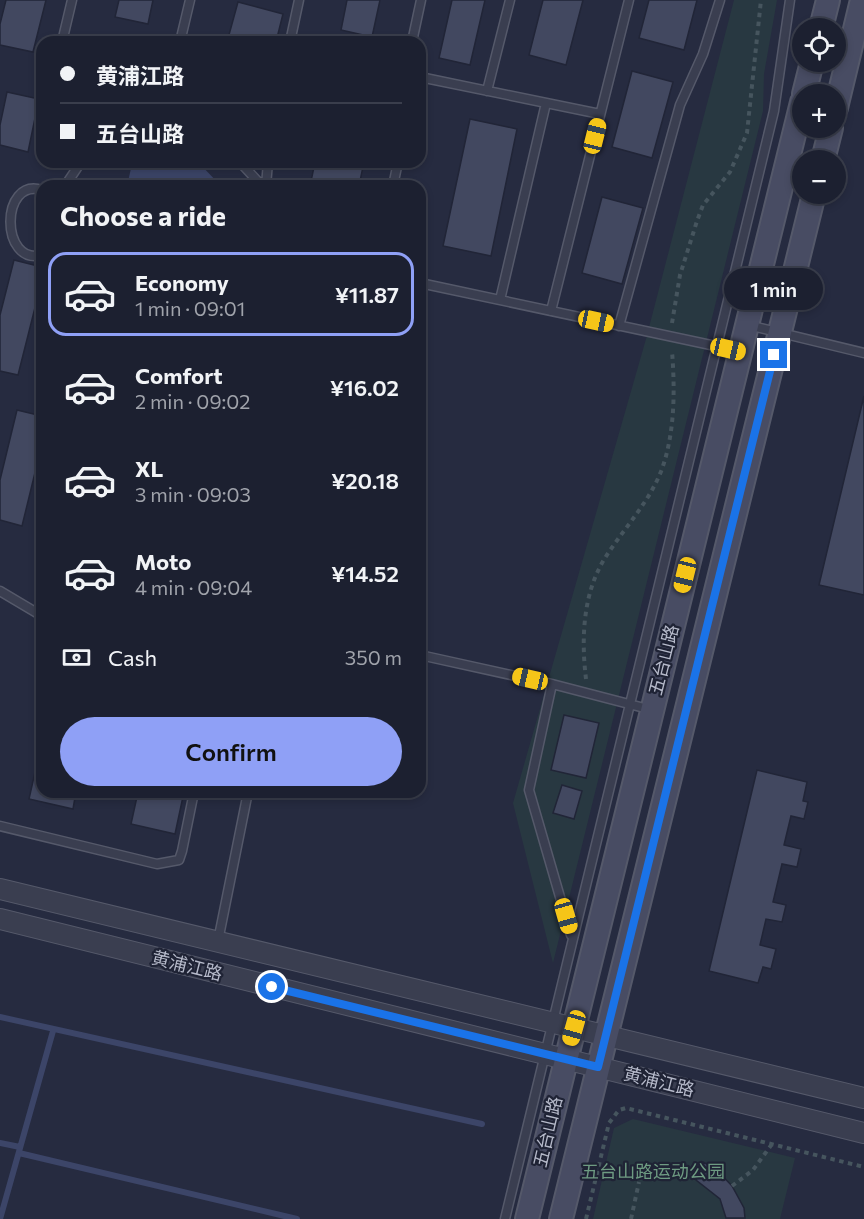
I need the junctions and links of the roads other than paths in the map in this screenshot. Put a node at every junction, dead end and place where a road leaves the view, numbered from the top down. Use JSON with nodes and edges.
{"nodes":[{"id":1,"x":72,"y":0,"type":"edge"},
{"id":2,"x":190,"y":0,"type":"edge"},
{"id":3,"x":299,"y":0,"type":"edge"},
{"id":4,"x":421,"y":0,"type":"edge"},
{"id":5,"x":510,"y":0,"type":"edge"},
{"id":6,"x":629,"y":0,"type":"edge"},
{"id":7,"x":720,"y":0,"type":"edge"},
{"id":8,"x":790,"y":0,"type":"edge"},
{"id":9,"x":828,"y":0,"type":"edge"},
{"id":10,"x":862,"y":0,"type":"edge"},
{"id":11,"x":824,"y":18,"type":"edge"},
{"id":12,"x":63,"y":36,"type":"edge"},
{"id":13,"x":181,"y":36,"type":"edge"},
{"id":14,"x":291,"y":36,"type":"edge"},
{"id":15,"x":413,"y":36,"type":"edge"},
{"id":16,"x":426,"y":78,"type":"edge"},
{"id":17,"x":842,"y":84,"type":"edge"},
{"id":18,"x":487,"y":90,"type":"junction"},
{"id":19,"x":546,"y":103,"type":"junction"},
{"id":20,"x":600,"y":114,"type":"junction"},
{"id":21,"x":793,"y":138,"type":"edge"},
{"id":22,"x":246,"y":168,"type":"edge"},
{"id":23,"x":258,"y":180,"type":"edge"},
{"id":24,"x":36,"y":190,"type":"edge"},
{"id":25,"x":812,"y":204,"type":"edge"},
{"id":26,"x":0,"y":219,"type":"edge"},
{"id":27,"x":1,"y":231,"type":"edge"},
{"id":28,"x":36,"y":255,"type":"edge"},
{"id":29,"x":426,"y":284,"type":"edge"},
{"id":30,"x":500,"y":300,"type":"junction"},
{"id":31,"x":550,"y":311,"type":"junction"},
{"id":32,"x":748,"y":325,"type":"junction"},
{"id":33,"x":619,"y":326,"type":"junction"},
{"id":34,"x":780,"y":332,"type":"junction"},
{"id":35,"x":716,"y":346,"type":"junction"},
{"id":36,"x":740,"y":351,"type":"junction"},
{"id":37,"x":864,"y":353,"type":"edge"},
{"id":38,"x":0,"y":591,"type":"edge"},
{"id":39,"x":36,"y":612,"type":"edge"},
{"id":40,"x":426,"y":656,"type":"edge"},
{"id":41,"x":552,"y":684,"type":"junction"},
{"id":42,"x":629,"y":704,"type":"junction"},
{"id":43,"x":652,"y":710,"type":"junction"},
{"id":44,"x":193,"y":798,"type":"edge"},
{"id":45,"x":247,"y":798,"type":"edge"},
{"id":46,"x":0,"y":826,"type":"edge"},
{"id":47,"x":0,"y":889,"type":"edge"},
{"id":48,"x":0,"y":919,"type":"edge"},
{"id":49,"x":572,"y":936,"type":"junction"},
{"id":50,"x":218,"y":942,"type":"junction"},
{"id":51,"x":563,"y":1025,"type":"junction"},
{"id":52,"x":607,"y":1035,"type":"junction"},
{"id":53,"x":555,"y":1058,"type":"junction"},
{"id":54,"x":598,"y":1067,"type":"junction"},
{"id":55,"x":864,"y":1098,"type":"edge"},
{"id":56,"x":864,"y":1133,"type":"edge"},
{"id":57,"x":505,"y":1219,"type":"edge"},
{"id":58,"x":527,"y":1219,"type":"edge"},
{"id":59,"x":561,"y":1219,"type":"edge"}],
"edges":[{"from":1,"to":12,"type":"lane"},
{"from":2,"to":13,"type":"lane"},
{"from":3,"to":14,"type":"lane"},
{"from":4,"to":15,"type":"lane"},
{"from":5,"to":18,"type":"lane"},
{"from":6,"to":20,"type":"lane"},
{"from":7,"to":33,"type":"lane"},
{"from":8,"to":35,"type":"lane"},
{"from":9,"to":11,"type":"main road"},
{"from":10,"to":17,"type":"main road"},
{"from":16,"to":18,"type":"lane"},
{"from":18,"to":19,"type":"lane"},
{"from":19,"to":20,"type":"lane"},
{"from":19,"to":30,"type":"lane"},
{"from":20,"to":31,"type":"lane"},
{"from":21,"to":32,"type":"main road","name":"五台山路"},
{"from":22,"to":23,"type":"lane"},
{"from":24,"to":26,"type":"lane"},
{"from":25,"to":34,"type":"main road","name":"五台山路"},
{"from":27,"to":28,"type":"lane"},
{"from":29,"to":30,"type":"lane"},
{"from":30,"to":31,"type":"lane"},
{"from":31,"to":33,"type":"lane"},
{"from":32,"to":34,"type":"lane"},
{"from":32,"to":36,"type":"main road","name":"五台山路"},
{"from":33,"to":35,"type":"lane"},
{"from":34,"to":37,"type":"lane"},
{"from":34,"to":52,"type":"main road","name":"五台山路"},
{"from":35,"to":36,"type":"lane"},
{"from":35,"to":42,"type":"lane"},
{"from":36,"to":43,"type":"main road","name":"五台山路"},
{"from":38,"to":39,"type":"lane"},
{"from":40,"to":41,"type":"lane"},
{"from":41,"to":42,"type":"lane"},
{"from":41,"to":49,"type":"lane"},
{"from":42,"to":43,"type":"lane"},
{"from":42,"to":49,"type":"lane"},
{"from":43,"to":51,"type":"main road","name":"五台山路"},
{"from":44,"to":46,"type":"lane"},
{"from":45,"to":50,"type":"lane"},
{"from":47,"to":50,"type":"street","name":"黄浦江路"},
{"from":48,"to":53,"type":"street","name":"黄浦江路"},
{"from":49,"to":51,"type":"lane"},
{"from":50,"to":51,"type":"street","name":"黄浦江路"},
{"from":51,"to":52,"type":"street","name":"黄浦江路"},
{"from":51,"to":53,"type":"main road","name":"五台山路"},
{"from":52,"to":54,"type":"main road","name":"五台山路"},
{"from":52,"to":55,"type":"street","name":"黄浦江路"},
{"from":53,"to":54,"type":"street","name":"黄浦江路"},
{"from":53,"to":57,"type":"lane"},
{"from":53,"to":58,"type":"main road","name":"五台山路"},
{"from":54,"to":56,"type":"street","name":"黄浦江路"},
{"from":54,"to":59,"type":"main road","name":"五台山路"}]}
